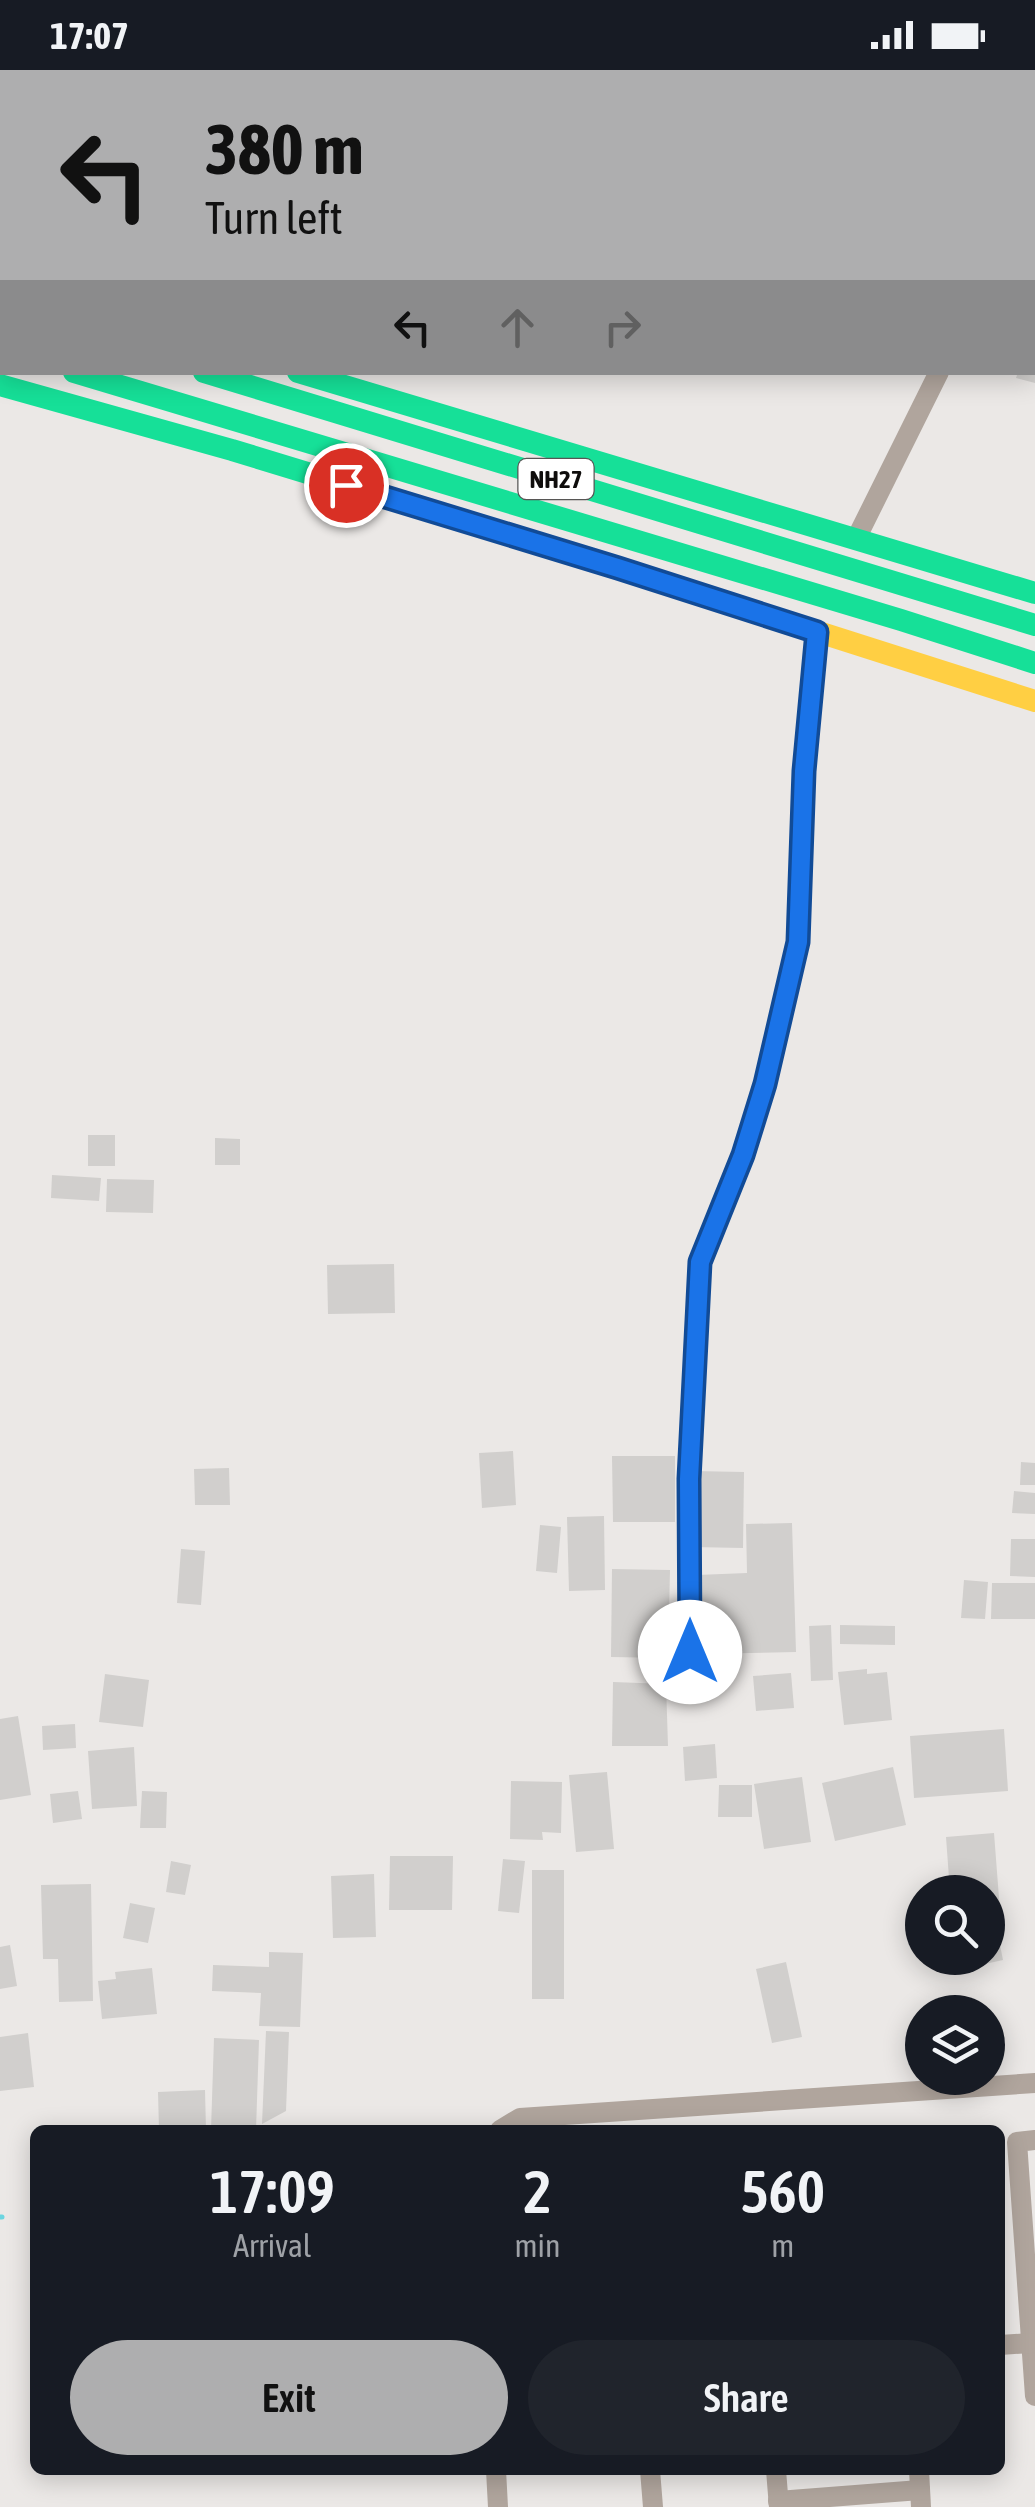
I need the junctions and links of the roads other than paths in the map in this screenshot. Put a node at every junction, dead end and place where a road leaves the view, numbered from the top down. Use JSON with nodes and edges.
{"nodes":[{"id":1,"x":84,"y":375,"type":"edge"},
{"id":2,"x":214,"y":375,"type":"edge"},
{"id":3,"x":308,"y":375,"type":"edge"},
{"id":4,"x":938,"y":375,"type":"edge"},
{"id":5,"x":0,"y":385,"type":"edge"},
{"id":6,"x":856,"y":539,"type":"junction"},
{"id":7,"x":1035,"y":594,"type":"edge"},
{"id":8,"x":1035,"y":624,"type":"edge"},
{"id":9,"x":817,"y":632,"type":"junction"},
{"id":10,"x":1035,"y":663,"type":"edge"},
{"id":11,"x":1035,"y":701,"type":"edge"},
{"id":12,"x":690,"y":1652,"type":"dead end"},
{"id":13,"x":1035,"y":2082,"type":"edge"},
{"id":14,"x":508,"y":2125,"type":"edge"},
{"id":15,"x":1035,"y":2140,"type":"edge"},
{"id":16,"x":1031,"y":2343,"type":"junction"},
{"id":17,"x":1005,"y":2345,"type":"edge"},
{"id":18,"x":1035,"y":2396,"type":"edge"},
{"id":19,"x":496,"y":2475,"type":"edge"},
{"id":20,"x":650,"y":2475,"type":"edge"},
{"id":21,"x":776,"y":2475,"type":"edge"},
{"id":22,"x":920,"y":2489,"type":"edge"},
{"id":23,"x":779,"y":2504,"type":"edge"},
{"id":24,"x":498,"y":2507,"type":"edge"},
{"id":25,"x":653,"y":2507,"type":"edge"}],
"edges":[{"from":1,"to":10,"type":"main road","number":"NH27"},
{"from":2,"to":8,"type":"main road","number":"NH27"},
{"from":3,"to":6,"type":"main road"},
{"from":4,"to":6,"type":"street"},
{"from":5,"to":9,"type":"main road"},
{"from":6,"to":7,"type":"main road"},
{"from":9,"to":11,"type":"main road"},
{"from":9,"to":12,"type":"street"},
{"from":13,"to":14,"type":"street"},
{"from":15,"to":16,"type":"street"},
{"from":16,"to":17,"type":"street"},
{"from":16,"to":18,"type":"street"},
{"from":19,"to":24,"type":"street"},
{"from":20,"to":25,"type":"street"},
{"from":21,"to":23,"type":"street"},
{"from":22,"to":23,"type":"street"}]}
